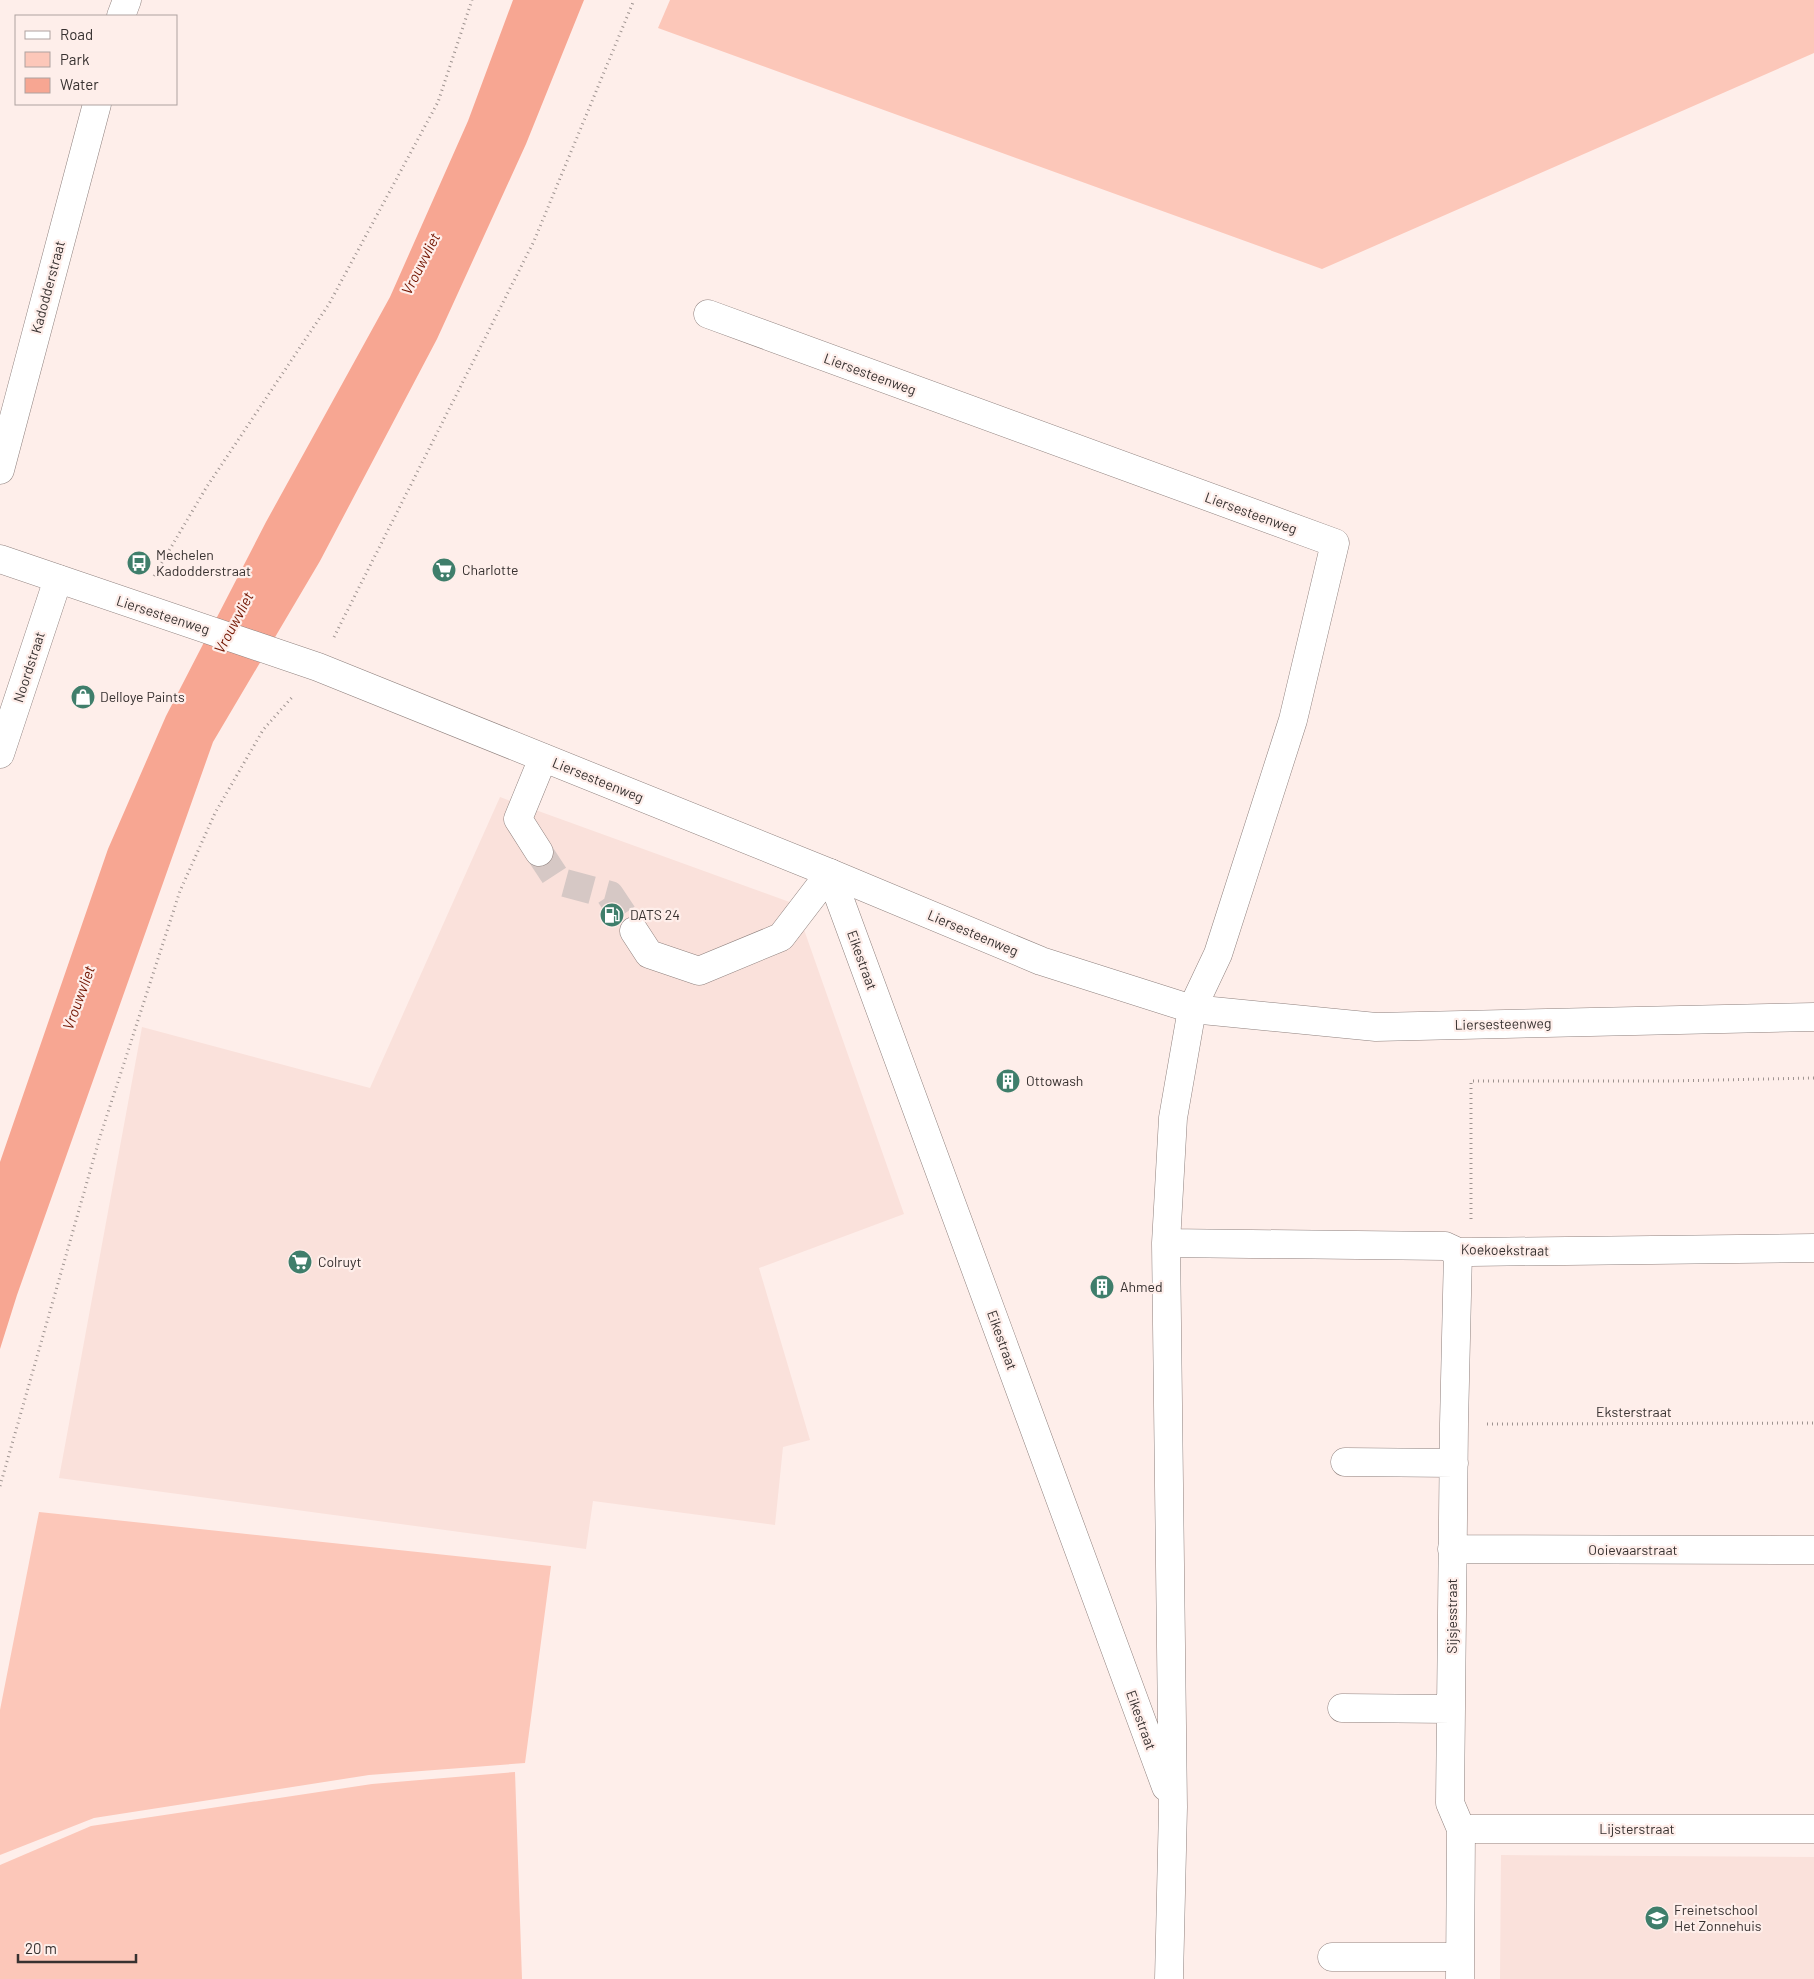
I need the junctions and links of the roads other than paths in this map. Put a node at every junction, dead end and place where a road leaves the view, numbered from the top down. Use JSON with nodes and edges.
{"nodes":[{"id":1,"x":97,"y":105,"type":"edge"},
{"id":2,"x":708,"y":314,"type":"dead end"},
{"id":3,"x":0,"y":470,"type":"edge"},
{"id":4,"x":0,"y":559,"type":"edge"},
{"id":5,"x":58,"y":579,"type":"junction"},
{"id":6,"x":0,"y":754,"type":"edge"},
{"id":7,"x":543,"y":758,"type":"junction"},
{"id":8,"x":539,"y":852,"type":"tunnel mouth"},
{"id":9,"x":830,"y":873,"type":"junction"},
{"id":10,"x":634,"y":931,"type":"tunnel mouth"},
{"id":11,"x":1192,"y":1009,"type":"junction"},
{"id":12,"x":1814,"y":1017,"type":"edge"},
{"id":13,"x":1166,"y":1243,"type":"junction"},
{"id":14,"x":1814,"y":1248,"type":"edge"},
{"id":15,"x":1464,"y":1252,"type":"junction"},
{"id":16,"x":1345,"y":1462,"type":"dead end"},
{"id":17,"x":1454,"y":1462,"type":"junction"},
{"id":18,"x":1452,"y":1549,"type":"junction"},
{"id":19,"x":1814,"y":1550,"type":"edge"},
{"id":20,"x":1342,"y":1708,"type":"dead end"},
{"id":21,"x":1451,"y":1709,"type":"junction"},
{"id":22,"x":1173,"y":1807,"type":"junction"},
{"id":23,"x":1461,"y":1829,"type":"junction"},
{"id":24,"x":1814,"y":1829,"type":"edge"},
{"id":25,"x":1332,"y":1957,"type":"dead end"},
{"id":26,"x":1460,"y":1968,"type":"edge"},
{"id":27,"x":1169,"y":1979,"type":"edge"}],
"edges":[{"from":1,"to":3,"type":"street","name":"Kadodderstraat"},
{"from":2,"to":11,"type":"street","name":"Liersesteenweg"},
{"from":4,"to":5,"type":"street","name":"Liersesteenweg"},
{"from":5,"to":6,"type":"street","name":"Noordstraat"},
{"from":5,"to":7,"type":"street","name":"Liersesteenweg"},
{"from":7,"to":8,"type":"street"},
{"from":7,"to":9,"type":"street","name":"Liersesteenweg"},
{"from":9,"to":10,"type":"street"},
{"from":9,"to":11,"type":"street","name":"Liersesteenweg"},
{"from":9,"to":22,"type":"street","name":"Eikestraat"},
{"from":11,"to":12,"type":"street","name":"Liersesteenweg"},
{"from":11,"to":13,"type":"street","name":"Eikestraat"},
{"from":13,"to":15,"type":"street","name":"Koekoekstraat"},
{"from":13,"to":22,"type":"street","name":"Eikestraat"},
{"from":14,"to":15,"type":"street","name":"Koekoekstraat"},
{"from":15,"to":17,"type":"street","name":"Sijsjesstraat"},
{"from":16,"to":17,"type":"street"},
{"from":17,"to":18,"type":"street","name":"Sijsjesstraat"},
{"from":18,"to":19,"type":"street","name":"Ooievaarstraat"},
{"from":18,"to":21,"type":"street","name":"Sijsjesstraat"},
{"from":20,"to":21,"type":"street"},
{"from":21,"to":23,"type":"street","name":"Sijsjesstraat"},
{"from":22,"to":27,"type":"street","name":"Eikestraat"},
{"from":23,"to":24,"type":"street","name":"Lijsterstraat"},
{"from":23,"to":26,"type":"street","name":"Sijsjesstraat"},
{"from":25,"to":26,"type":"street"}]}
